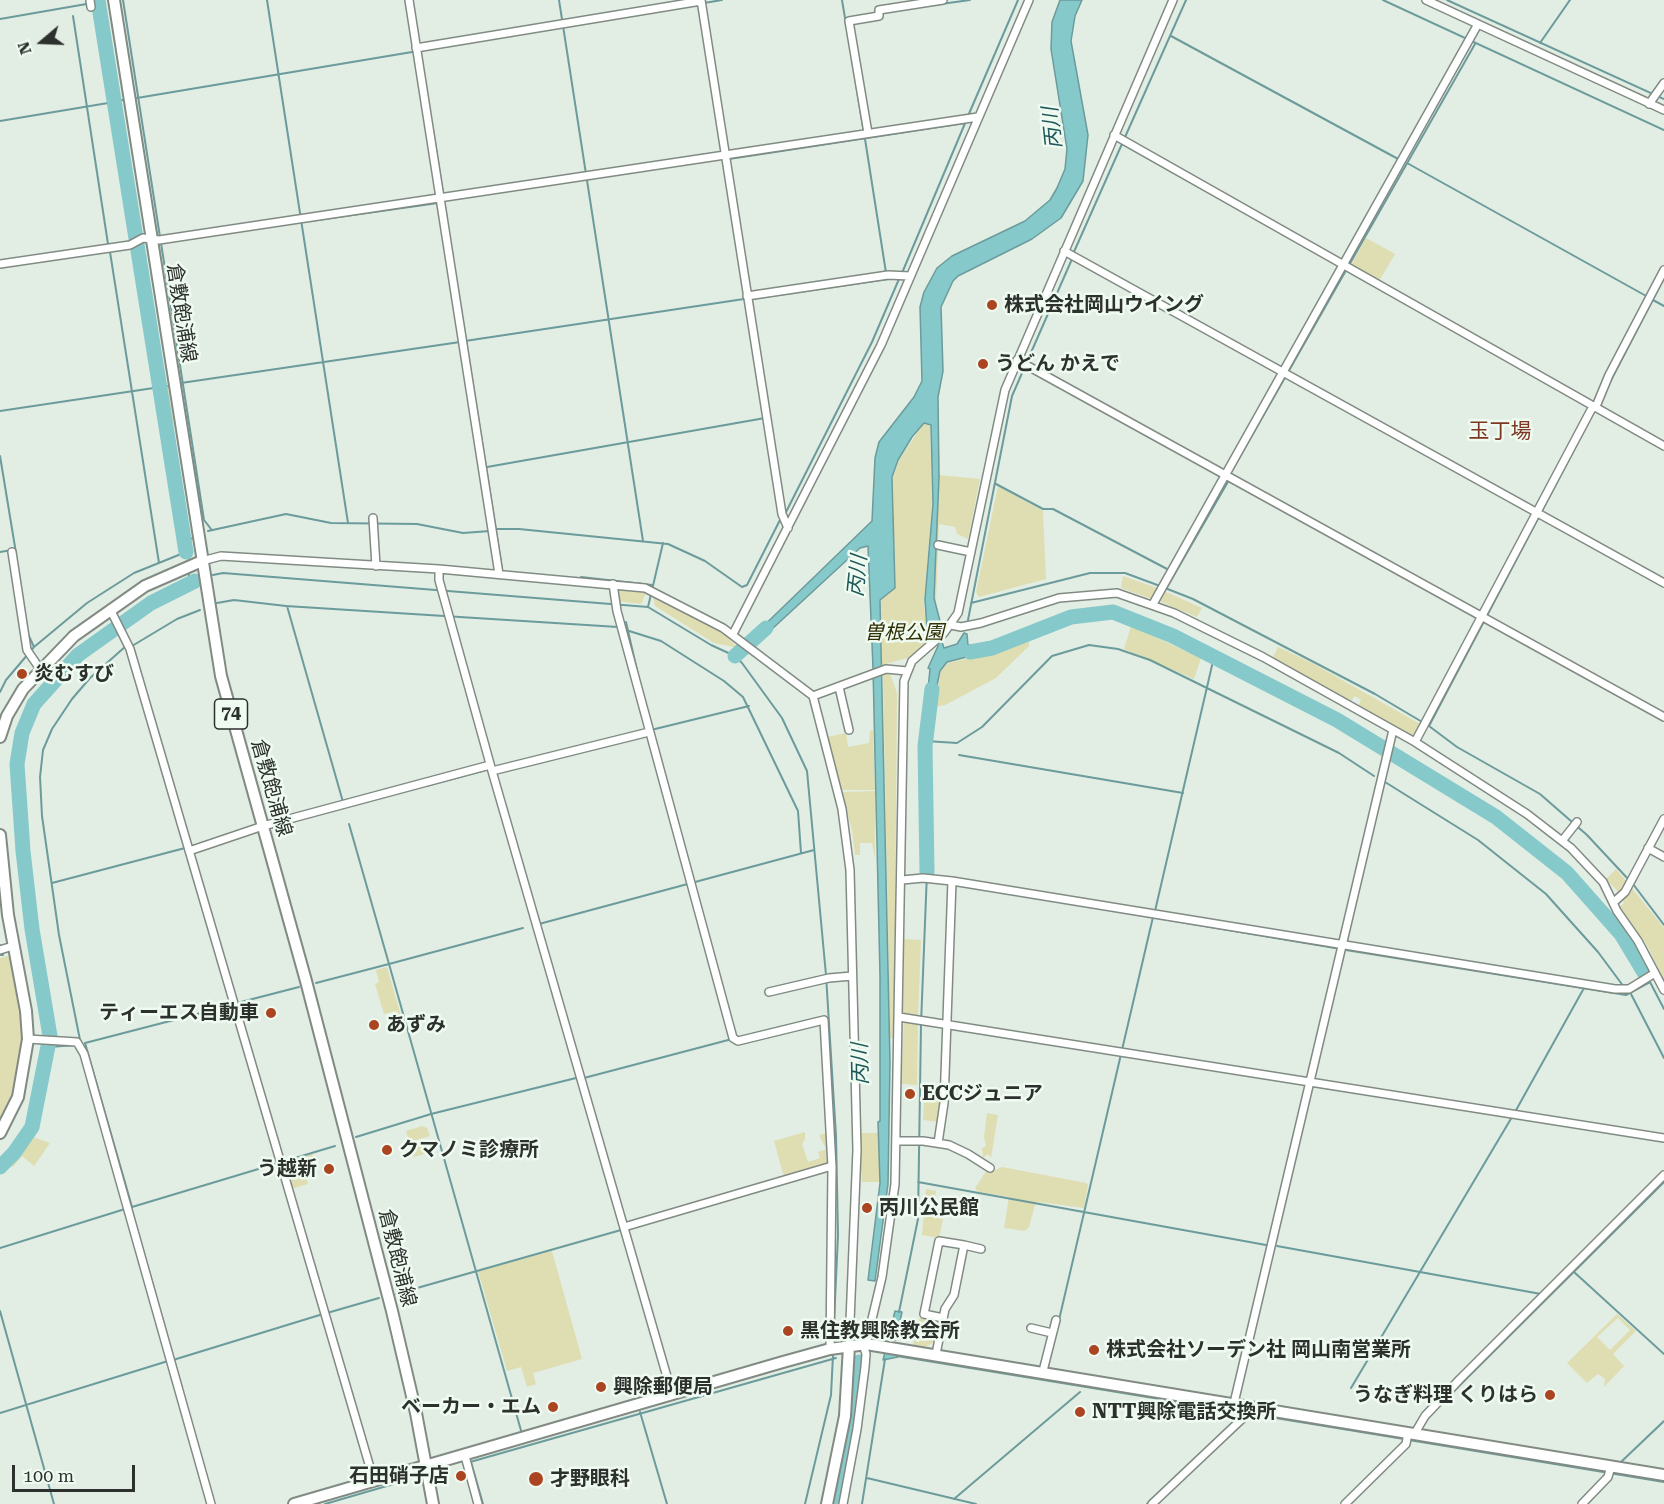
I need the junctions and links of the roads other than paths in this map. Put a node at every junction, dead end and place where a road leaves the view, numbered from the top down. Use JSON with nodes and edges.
{"nodes":[{"id":1,"x":114,"y":0,"type":"edge"},
{"id":2,"x":409,"y":0,"type":"edge"},
{"id":3,"x":943,"y":0,"type":"edge"},
{"id":4,"x":1029,"y":0,"type":"edge"},
{"id":5,"x":1173,"y":0,"type":"edge"},
{"id":6,"x":1426,"y":0,"type":"edge"},
{"id":7,"x":701,"y":2,"type":"edge"},
{"id":8,"x":1478,"y":24,"type":"junction"},
{"id":9,"x":418,"y":49,"type":"junction"},
{"id":10,"x":1664,"y":82,"type":"edge"},
{"id":11,"x":1653,"y":98,"type":"junction"},
{"id":12,"x":1664,"y":110,"type":"edge"},
{"id":13,"x":974,"y":118,"type":"junction"},
{"id":14,"x":865,"y":133,"type":"junction"},
{"id":15,"x":1116,"y":136,"type":"junction"},
{"id":16,"x":725,"y":156,"type":"junction"},
{"id":17,"x":442,"y":199,"type":"junction"},
{"id":18,"x":158,"y":240,"type":"junction"},
{"id":19,"x":1070,"y":254,"type":"junction"},
{"id":20,"x":0,"y":264,"type":"edge"},
{"id":21,"x":1345,"y":268,"type":"junction"},
{"id":22,"x":1664,"y":270,"type":"edge"},
{"id":23,"x":904,"y":276,"type":"junction"},
{"id":24,"x":749,"y":296,"type":"junction"},
{"id":25,"x":1023,"y":364,"type":"junction"},
{"id":26,"x":1285,"y":374,"type":"junction"},
{"id":27,"x":1594,"y":408,"type":"junction"},
{"id":28,"x":1664,"y":446,"type":"edge"},
{"id":29,"x":1227,"y":476,"type":"junction"},
{"id":30,"x":1538,"y":513,"type":"junction"},
{"id":31,"x":373,"y":522,"type":"dead end"},
{"id":32,"x":788,"y":528,"type":"junction"},
{"id":33,"x":938,"y":545,"type":"dead end"},
{"id":34,"x":12,"y":552,"type":"dead end"},
{"id":35,"x":971,"y":552,"type":"junction"},
{"id":36,"x":202,"y":561,"type":"junction"},
{"id":37,"x":376,"y":566,"type":"junction"},
{"id":38,"x":439,"y":569,"type":"junction"},
{"id":39,"x":499,"y":574,"type":"junction"},
{"id":40,"x":1664,"y":583,"type":"edge"},
{"id":41,"x":613,"y":584,"type":"junction"},
{"id":42,"x":1153,"y":604,"type":"junction"},
{"id":43,"x":110,"y":609,"type":"junction"},
{"id":44,"x":1485,"y":618,"type":"junction"},
{"id":45,"x":951,"y":625,"type":"junction"},
{"id":46,"x":733,"y":634,"type":"junction"},
{"id":47,"x":40,"y":669,"type":"junction"},
{"id":48,"x":907,"y":671,"type":"junction"},
{"id":49,"x":839,"y":687,"type":"junction"},
{"id":50,"x":813,"y":696,"type":"junction"},
{"id":51,"x":1664,"y":717,"type":"edge"},
{"id":52,"x":849,"y":730,"type":"dead end"},
{"id":53,"x":1393,"y":730,"type":"junction"},
{"id":54,"x":649,"y":732,"type":"junction"},
{"id":55,"x":0,"y":737,"type":"edge"},
{"id":56,"x":1415,"y":742,"type":"junction"},
{"id":57,"x":492,"y":769,"type":"junction"},
{"id":58,"x":1664,"y":819,"type":"edge"},
{"id":59,"x":1576,"y":824,"type":"dead end"},
{"id":60,"x":263,"y":826,"type":"junction"},
{"id":61,"x":0,"y":835,"type":"edge"},
{"id":62,"x":1562,"y":841,"type":"junction"},
{"id":63,"x":189,"y":848,"type":"junction"},
{"id":64,"x":1651,"y":849,"type":"junction"},
{"id":65,"x":1664,"y":857,"type":"edge"},
{"id":66,"x":902,"y":879,"type":"junction"},
{"id":67,"x":951,"y":883,"type":"junction"},
{"id":68,"x":1614,"y":902,"type":"junction"},
{"id":69,"x":1340,"y":945,"type":"junction"},
{"id":70,"x":5,"y":949,"type":"edge"},
{"id":71,"x":852,"y":976,"type":"junction"},
{"id":72,"x":1650,"y":976,"type":"junction"},
{"id":73,"x":1664,"y":990,"type":"edge"},
{"id":74,"x":769,"y":992,"type":"dead end"},
{"id":75,"x":899,"y":1017,"type":"junction"},
{"id":76,"x":945,"y":1027,"type":"junction"},
{"id":77,"x":28,"y":1039,"type":"junction"},
{"id":78,"x":1309,"y":1082,"type":"junction"},
{"id":79,"x":0,"y":1133,"type":"edge"},
{"id":80,"x":1664,"y":1138,"type":"edge"},
{"id":81,"x":897,"y":1141,"type":"junction"},
{"id":82,"x":938,"y":1143,"type":"junction"},
{"id":83,"x":832,"y":1168,"type":"junction"},
{"id":84,"x":990,"y":1168,"type":"dead end"},
{"id":85,"x":1664,"y":1175,"type":"edge"},
{"id":86,"x":625,"y":1227,"type":"junction"},
{"id":87,"x":964,"y":1245,"type":"junction"},
{"id":88,"x":981,"y":1249,"type":"dead end"},
{"id":89,"x":943,"y":1318,"type":"junction"},
{"id":90,"x":1056,"y":1320,"type":"dead end"},
{"id":91,"x":1031,"y":1328,"type":"dead end"},
{"id":92,"x":1052,"y":1333,"type":"junction"},
{"id":93,"x":864,"y":1344,"type":"junction"},
{"id":94,"x":849,"y":1346,"type":"junction"},
{"id":95,"x":830,"y":1349,"type":"junction"},
{"id":96,"x":936,"y":1354,"type":"junction"},
{"id":97,"x":1043,"y":1371,"type":"junction"},
{"id":98,"x":672,"y":1394,"type":"junction"},
{"id":99,"x":1234,"y":1404,"type":"junction"},
{"id":100,"x":1245,"y":1410,"type":"junction"},
{"id":101,"x":1410,"y":1436,"type":"junction"},
{"id":102,"x":466,"y":1461,"type":"junction"},
{"id":103,"x":426,"y":1466,"type":"junction"},
{"id":104,"x":1610,"y":1470,"type":"junction"},
{"id":105,"x":1664,"y":1475,"type":"edge"},
{"id":106,"x":374,"y":1481,"type":"junction"},
{"id":107,"x":211,"y":1504,"type":"edge"},
{"id":108,"x":294,"y":1504,"type":"edge"},
{"id":109,"x":433,"y":1504,"type":"edge"},
{"id":110,"x":478,"y":1504,"type":"edge"},
{"id":111,"x":827,"y":1504,"type":"edge"},
{"id":112,"x":843,"y":1504,"type":"edge"},
{"id":113,"x":1152,"y":1504,"type":"edge"},
{"id":114,"x":1345,"y":1504,"type":"edge"},
{"id":115,"x":1582,"y":1504,"type":"edge"}],
"edges":[{"from":1,"to":18,"type":"street","name":"倉敷飽浦線","number":"74"},
{"from":2,"to":9,"type":"street"},
{"from":3,"to":14,"type":"street"},
{"from":4,"to":13,"type":"street"},
{"from":5,"to":15,"type":"street"},
{"from":6,"to":8,"type":"street"},
{"from":7,"to":9,"type":"street"},
{"from":7,"to":16,"type":"street"},
{"from":8,"to":11,"type":"street"},
{"from":8,"to":21,"type":"street"},
{"from":9,"to":17,"type":"street"},
{"from":10,"to":11,"type":"street"},
{"from":11,"to":12,"type":"street"},
{"from":13,"to":14,"type":"street"},
{"from":13,"to":23,"type":"street"},
{"from":14,"to":16,"type":"street"},
{"from":15,"to":19,"type":"street"},
{"from":15,"to":21,"type":"street"},
{"from":16,"to":17,"type":"street"},
{"from":16,"to":24,"type":"street"},
{"from":17,"to":18,"type":"street"},
{"from":17,"to":39,"type":"street"},
{"from":18,"to":20,"type":"street"},
{"from":18,"to":36,"type":"street","name":"倉敷飽浦線","number":"74"},
{"from":19,"to":25,"type":"street"},
{"from":19,"to":26,"type":"street"},
{"from":21,"to":26,"type":"street"},
{"from":21,"to":27,"type":"street"},
{"from":22,"to":27,"type":"street"},
{"from":23,"to":24,"type":"street"},
{"from":23,"to":32,"type":"street"},
{"from":24,"to":32,"type":"street"},
{"from":25,"to":29,"type":"street"},
{"from":25,"to":35,"type":"street"},
{"from":26,"to":29,"type":"street"},
{"from":26,"to":30,"type":"street"},
{"from":27,"to":28,"type":"street"},
{"from":27,"to":30,"type":"street"},
{"from":29,"to":42,"type":"street"},
{"from":29,"to":44,"type":"street"},
{"from":30,"to":40,"type":"street"},
{"from":30,"to":44,"type":"street"},
{"from":31,"to":37,"type":"street"},
{"from":32,"to":46,"type":"street"},
{"from":33,"to":35,"type":"street"},
{"from":34,"to":47,"type":"street"},
{"from":35,"to":45,"type":"street"},
{"from":36,"to":37,"type":"street"},
{"from":36,"to":43,"type":"street"},
{"from":36,"to":60,"type":"street","name":"倉敷飽浦線","number":"74"},
{"from":37,"to":38,"type":"street"},
{"from":38,"to":39,"type":"street"},
{"from":38,"to":57,"type":"street"},
{"from":39,"to":41,"type":"street"},
{"from":41,"to":46,"type":"street"},
{"from":41,"to":54,"type":"street"},
{"from":42,"to":45,"type":"street"},
{"from":42,"to":53,"type":"street"},
{"from":43,"to":47,"type":"street"},
{"from":43,"to":63,"type":"street"},
{"from":44,"to":51,"type":"street"},
{"from":44,"to":56,"type":"street"},
{"from":45,"to":48,"type":"street"},
{"from":46,"to":50,"type":"street"},
{"from":47,"to":55,"type":"street"},
{"from":48,"to":49,"type":"street"},
{"from":48,"to":66,"type":"street"},
{"from":49,"to":50,"type":"street"},
{"from":49,"to":52,"type":"street"},
{"from":50,"to":71,"type":"street"},
{"from":53,"to":56,"type":"street"},
{"from":53,"to":69,"type":"street"},
{"from":54,"to":57,"type":"street"},
{"from":54,"to":83,"type":"street"},
{"from":56,"to":62,"type":"street"},
{"from":57,"to":60,"type":"street"},
{"from":57,"to":86,"type":"street"},
{"from":58,"to":64,"type":"street"},
{"from":59,"to":62,"type":"street"},
{"from":60,"to":63,"type":"street"},
{"from":60,"to":103,"type":"street","name":"倉敷飽浦線","number":"74"},
{"from":61,"to":70,"type":"street"},
{"from":62,"to":68,"type":"street"},
{"from":63,"to":106,"type":"street"},
{"from":64,"to":65,"type":"street"},
{"from":64,"to":68,"type":"street"},
{"from":66,"to":67,"type":"street"},
{"from":66,"to":75,"type":"street"},
{"from":67,"to":69,"type":"street"},
{"from":67,"to":76,"type":"street"},
{"from":68,"to":72,"type":"street"},
{"from":69,"to":72,"type":"street"},
{"from":69,"to":78,"type":"street"},
{"from":70,"to":77,"type":"street"},
{"from":71,"to":74,"type":"street"},
{"from":71,"to":94,"type":"street"},
{"from":72,"to":73,"type":"street"},
{"from":75,"to":76,"type":"street"},
{"from":75,"to":81,"type":"street"},
{"from":76,"to":78,"type":"street"},
{"from":76,"to":82,"type":"street"},
{"from":77,"to":79,"type":"street"},
{"from":77,"to":107,"type":"street"},
{"from":78,"to":80,"type":"street"},
{"from":78,"to":99,"type":"street"},
{"from":81,"to":82,"type":"street"},
{"from":81,"to":93,"type":"street"},
{"from":82,"to":84,"type":"street"},
{"from":83,"to":86,"type":"street"},
{"from":83,"to":95,"type":"street"},
{"from":85,"to":101,"type":"street"},
{"from":86,"to":98,"type":"street"},
{"from":87,"to":88,"type":"street"},
{"from":87,"to":89,"type":"street"},
{"from":87,"to":89,"type":"street"},
{"from":89,"to":96,"type":"street"},
{"from":90,"to":92,"type":"street"},
{"from":91,"to":92,"type":"street"},
{"from":92,"to":97,"type":"street"},
{"from":93,"to":94,"type":"street"},
{"from":93,"to":96,"type":"street"},
{"from":93,"to":112,"type":"street"},
{"from":94,"to":95,"type":"street"},
{"from":94,"to":111,"type":"street"},
{"from":95,"to":98,"type":"street"},
{"from":96,"to":97,"type":"street"},
{"from":97,"to":99,"type":"street"},
{"from":98,"to":102,"type":"street"},
{"from":99,"to":100,"type":"street"},
{"from":100,"to":101,"type":"street"},
{"from":100,"to":113,"type":"street"},
{"from":101,"to":104,"type":"street"},
{"from":101,"to":114,"type":"street"},
{"from":102,"to":103,"type":"street"},
{"from":102,"to":110,"type":"street"},
{"from":103,"to":106,"type":"street"},
{"from":103,"to":109,"type":"street","name":"倉敷飽浦線","number":"74"},
{"from":104,"to":105,"type":"street"},
{"from":104,"to":115,"type":"street"},
{"from":106,"to":108,"type":"street"}]}
